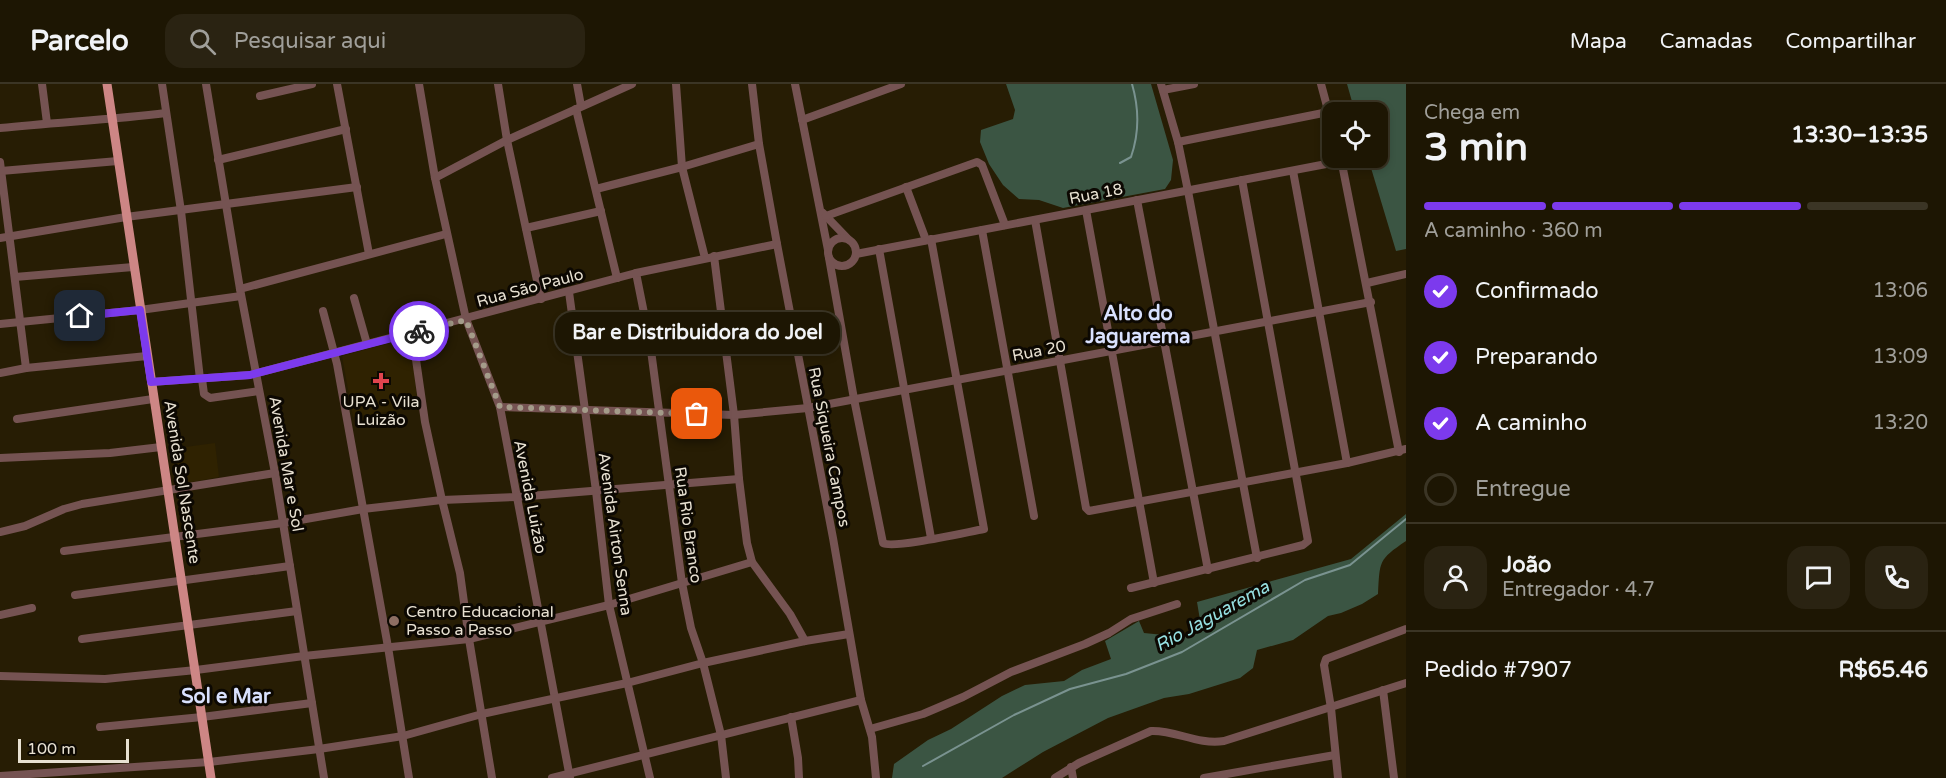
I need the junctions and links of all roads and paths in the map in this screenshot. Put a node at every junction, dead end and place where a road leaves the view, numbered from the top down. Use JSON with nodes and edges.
{"nodes":[{"id":1,"x":42,"y":84,"type":"edge"},
{"id":2,"x":107,"y":84,"type":"edge"},
{"id":3,"x":162,"y":84,"type":"edge"},
{"id":4,"x":206,"y":84,"type":"edge"},
{"id":5,"x":312,"y":84,"type":"edge"},
{"id":6,"x":337,"y":84,"type":"edge"},
{"id":7,"x":420,"y":84,"type":"edge"},
{"id":8,"x":498,"y":84,"type":"edge"},
{"id":9,"x":577,"y":84,"type":"edge"},
{"id":10,"x":632,"y":84,"type":"edge"},
{"id":11,"x":676,"y":84,"type":"edge"},
{"id":12,"x":752,"y":84,"type":"edge"},
{"id":13,"x":795,"y":84,"type":"edge"},
{"id":14,"x":902,"y":84,"type":"edge"},
{"id":15,"x":1194,"y":84,"type":"edge"},
{"id":16,"x":1321,"y":84,"type":"edge"},
{"id":17,"x":1162,"y":87,"type":"edge"},
{"id":18,"x":260,"y":96,"type":"dead end"},
{"id":19,"x":1326,"y":102,"type":"edge"},
{"id":20,"x":578,"y":107,"type":"junction"},
{"id":21,"x":166,"y":113,"type":"junction"},
{"id":22,"x":1322,"y":113,"type":"edge"},
{"id":23,"x":112,"y":120,"type":"junction"},
{"id":24,"x":802,"y":120,"type":"junction"},
{"id":25,"x":47,"y":123,"type":"junction"},
{"id":26,"x":0,"y":128,"type":"edge"},
{"id":27,"x":346,"y":129,"type":"junction"},
{"id":28,"x":507,"y":140,"type":"junction"},
{"id":29,"x":1178,"y":142,"type":"junction"},
{"id":30,"x":759,"y":144,"type":"junction"},
{"id":31,"x":218,"y":160,"type":"junction"},
{"id":32,"x":118,"y":161,"type":"junction"},
{"id":33,"x":0,"y":162,"type":"edge"},
{"id":34,"x":1322,"y":164,"type":"edge"},
{"id":35,"x":682,"y":167,"type":"junction"},
{"id":36,"x":1344,"y":168,"type":"edge"},
{"id":37,"x":1,"y":171,"type":"edge"},
{"id":38,"x":1293,"y":171,"type":"junction"},
{"id":39,"x":435,"y":178,"type":"junction"},
{"id":40,"x":1242,"y":180,"type":"junction"},
{"id":41,"x":357,"y":187,"type":"junction"},
{"id":42,"x":906,"y":187,"type":"junction"},
{"id":43,"x":596,"y":189,"type":"junction"},
{"id":44,"x":1188,"y":191,"type":"junction"},
{"id":45,"x":1137,"y":200,"type":"junction"},
{"id":46,"x":226,"y":206,"type":"junction"},
{"id":47,"x":1086,"y":210,"type":"junction"},
{"id":48,"x":182,"y":211,"type":"junction"},
{"id":49,"x":601,"y":211,"type":"junction"},
{"id":50,"x":823,"y":213,"type":"junction"},
{"id":51,"x":126,"y":217,"type":"junction"},
{"id":52,"x":1035,"y":220,"type":"junction"},
{"id":53,"x":1005,"y":225,"type":"junction"},
{"id":54,"x":526,"y":228,"type":"junction"},
{"id":55,"x":982,"y":230,"type":"junction"},
{"id":56,"x":446,"y":234,"type":"junction"},
{"id":57,"x":11,"y":237,"type":"junction"},
{"id":58,"x":0,"y":238,"type":"edge"},
{"id":59,"x":848,"y":239,"type":"junction"},
{"id":60,"x":928,"y":240,"type":"junction"},
{"id":61,"x":777,"y":244,"type":"junction"},
{"id":62,"x":879,"y":249,"type":"junction"},
{"id":63,"x":369,"y":254,"type":"junction"},
{"id":64,"x":828,"y":254,"type":"junction"},
{"id":65,"x":856,"y":254,"type":"junction"},
{"id":66,"x":714,"y":256,"type":"junction"},
{"id":67,"x":705,"y":258,"type":"junction"},
{"id":68,"x":842,"y":266,"type":"junction"},
{"id":69,"x":133,"y":267,"type":"junction"},
{"id":70,"x":636,"y":273,"type":"junction"},
{"id":71,"x":1406,"y":274,"type":"edge"},
{"id":72,"x":15,"y":277,"type":"junction"},
{"id":73,"x":617,"y":278,"type":"junction"},
{"id":74,"x":832,"y":278,"type":"junction"},
{"id":75,"x":1367,"y":283,"type":"junction"},
{"id":76,"x":240,"y":292,"type":"junction"},
{"id":77,"x":569,"y":292,"type":"junction"},
{"id":78,"x":354,"y":298,"type":"dead end"},
{"id":79,"x":541,"y":299,"type":"junction"},
{"id":80,"x":1371,"y":302,"type":"junction"},
{"id":81,"x":192,"y":304,"type":"junction"},
{"id":82,"x":140,"y":310,"type":"junction"},
{"id":83,"x":323,"y":311,"type":"dead end"},
{"id":84,"x":1319,"y":312,"type":"junction"},
{"id":85,"x":466,"y":320,"type":"junction"},
{"id":86,"x":1268,"y":321,"type":"junction"},
{"id":87,"x":20,"y":322,"type":"junction"},
{"id":88,"x":0,"y":324,"type":"edge"},
{"id":89,"x":1215,"y":331,"type":"junction"},
{"id":90,"x":412,"y":332,"type":"junction"},
{"id":91,"x":1164,"y":341,"type":"junction"},
{"id":92,"x":367,"y":344,"type":"junction"},
{"id":93,"x":1112,"y":351,"type":"junction"},
{"id":94,"x":334,"y":352,"type":"junction"},
{"id":95,"x":147,"y":356,"type":"junction"},
{"id":96,"x":1060,"y":360,"type":"junction"},
{"id":97,"x":26,"y":368,"type":"junction"},
{"id":98,"x":1007,"y":370,"type":"junction"},
{"id":99,"x":0,"y":373,"type":"edge"},
{"id":100,"x":256,"y":374,"type":"junction"},
{"id":101,"x":201,"y":379,"type":"junction"},
{"id":102,"x":957,"y":380,"type":"junction"},
{"id":103,"x":151,"y":382,"type":"junction"},
{"id":104,"x":904,"y":390,"type":"junction"},
{"id":105,"x":259,"y":392,"type":"junction"},
{"id":106,"x":153,"y":399,"type":"junction"},
{"id":107,"x":854,"y":399,"type":"junction"},
{"id":108,"x":500,"y":407,"type":"junction"},
{"id":109,"x":808,"y":408,"type":"junction"},
{"id":110,"x":584,"y":410,"type":"junction"},
{"id":111,"x":659,"y":413,"type":"junction"},
{"id":112,"x":734,"y":415,"type":"junction"},
{"id":113,"x":16,"y":419,"type":"dead end"},
{"id":114,"x":161,"y":447,"type":"junction"},
{"id":115,"x":1402,"y":450,"type":"edge"},
{"id":116,"x":0,"y":458,"type":"edge"},
{"id":117,"x":1347,"y":463,"type":"junction"},
{"id":118,"x":1296,"y":471,"type":"junction"},
{"id":119,"x":275,"y":473,"type":"junction"},
{"id":120,"x":739,"y":479,"type":"junction"},
{"id":121,"x":1243,"y":481,"type":"junction"},
{"id":122,"x":668,"y":484,"type":"junction"},
{"id":123,"x":1193,"y":490,"type":"junction"},
{"id":124,"x":168,"y":491,"type":"junction"},
{"id":125,"x":596,"y":491,"type":"junction"},
{"id":126,"x":517,"y":497,"type":"junction"},
{"id":127,"x":442,"y":500,"type":"junction"},
{"id":128,"x":1139,"y":502,"type":"junction"},
{"id":129,"x":363,"y":509,"type":"junction"},
{"id":130,"x":1034,"y":516,"type":"dead end"},
{"id":131,"x":283,"y":523,"type":"junction"},
{"id":132,"x":0,"y":532,"type":"edge"},
{"id":133,"x":175,"y":536,"type":"junction"},
{"id":134,"x":931,"y":538,"type":"junction"},
{"id":135,"x":64,"y":551,"type":"dead end"},
{"id":136,"x":1257,"y":558,"type":"junction"},
{"id":137,"x":752,"y":562,"type":"junction"},
{"id":138,"x":290,"y":566,"type":"junction"},
{"id":139,"x":1208,"y":570,"type":"junction"},
{"id":140,"x":182,"y":581,"type":"junction"},
{"id":141,"x":682,"y":583,"type":"junction"},
{"id":142,"x":1154,"y":583,"type":"junction"},
{"id":143,"x":1131,"y":588,"type":"dead end"},
{"id":144,"x":75,"y":594,"type":"dead end"},
{"id":145,"x":1177,"y":604,"type":"dead end"},
{"id":146,"x":609,"y":605,"type":"junction"},
{"id":147,"x":32,"y":608,"type":"dead end"},
{"id":148,"x":297,"y":611,"type":"junction"},
{"id":149,"x":0,"y":615,"type":"edge"},
{"id":150,"x":540,"y":623,"type":"junction"},
{"id":151,"x":189,"y":624,"type":"junction"},
{"id":152,"x":1406,"y":629,"type":"edge"},
{"id":153,"x":849,"y":634,"type":"junction"},
{"id":154,"x":81,"y":639,"type":"dead end"},
{"id":155,"x":469,"y":639,"type":"junction"},
{"id":156,"x":805,"y":641,"type":"junction"},
{"id":157,"x":388,"y":647,"type":"junction"},
{"id":158,"x":304,"y":656,"type":"junction"},
{"id":159,"x":703,"y":663,"type":"junction"},
{"id":160,"x":196,"y":670,"type":"junction"},
{"id":161,"x":0,"y":676,"type":"edge"},
{"id":162,"x":627,"y":683,"type":"junction"},
{"id":163,"x":1406,"y":683,"type":"edge"},
{"id":164,"x":1383,"y":690,"type":"junction"},
{"id":165,"x":555,"y":698,"type":"junction"},
{"id":166,"x":861,"y":700,"type":"junction"},
{"id":167,"x":312,"y":703,"type":"junction"},
{"id":168,"x":1331,"y":708,"type":"junction"},
{"id":169,"x":482,"y":714,"type":"junction"},
{"id":170,"x":202,"y":717,"type":"junction"},
{"id":171,"x":791,"y":717,"type":"junction"},
{"id":172,"x":100,"y":727,"type":"dead end"},
{"id":173,"x":870,"y":729,"type":"junction"},
{"id":174,"x":721,"y":735,"type":"junction"},
{"id":175,"x":403,"y":736,"type":"junction"},
{"id":176,"x":319,"y":749,"type":"junction"},
{"id":177,"x":645,"y":755,"type":"junction"},
{"id":178,"x":1335,"y":755,"type":"junction"},
{"id":179,"x":209,"y":762,"type":"junction"},
{"id":180,"x":1071,"y":767,"type":"junction"},
{"id":181,"x":84,"y":775,"type":"edge"},
{"id":182,"x":0,"y":776,"type":"edge"},
{"id":183,"x":570,"y":776,"type":"edge"},
{"id":184,"x":1227,"y":776,"type":"edge"},
{"id":185,"x":211,"y":778,"type":"edge"},
{"id":186,"x":324,"y":778,"type":"edge"},
{"id":187,"x":409,"y":778,"type":"edge"},
{"id":188,"x":492,"y":778,"type":"edge"},
{"id":189,"x":552,"y":778,"type":"edge"},
{"id":190,"x":650,"y":778,"type":"edge"},
{"id":191,"x":726,"y":778,"type":"edge"},
{"id":192,"x":799,"y":778,"type":"edge"},
{"id":193,"x":876,"y":778,"type":"edge"},
{"id":194,"x":1054,"y":778,"type":"edge"},
{"id":195,"x":1073,"y":778,"type":"edge"},
{"id":196,"x":1204,"y":778,"type":"edge"},
{"id":197,"x":1338,"y":778,"type":"edge"},
{"id":198,"x":1394,"y":778,"type":"edge"}],
"edges":[{"from":1,"to":25,"type":"street"},
{"from":2,"to":23,"type":"main road","name":"Avenida Sol Nascente"},
{"from":3,"to":21,"type":"street"},
{"from":4,"to":31,"type":"street","name":"Avenida Mar e Sol"},
{"from":5,"to":18,"type":"street"},
{"from":6,"to":27,"type":"street"},
{"from":7,"to":39,"type":"street","name":"Avenida Luizão"},
{"from":8,"to":28,"type":"street"},
{"from":9,"to":20,"type":"street"},
{"from":10,"to":20,"type":"street"},
{"from":11,"to":35,"type":"street"},
{"from":12,"to":30,"type":"street","name":"Rua Siqueira Campos"},
{"from":13,"to":24,"type":"street"},
{"from":14,"to":24,"type":"street"},
{"from":15,"to":17,"type":"street"},
{"from":16,"to":19,"type":"street"},
{"from":17,"to":29,"type":"street"},
{"from":20,"to":28,"type":"street"},
{"from":20,"to":43,"type":"street"},
{"from":21,"to":23,"type":"street"},
{"from":21,"to":48,"type":"street"},
{"from":22,"to":29,"type":"street"},
{"from":23,"to":25,"type":"street"},
{"from":23,"to":32,"type":"main road","name":"Avenida Sol Nascente"},
{"from":24,"to":50,"type":"street"},
{"from":25,"to":26,"type":"street"},
{"from":27,"to":31,"type":"street"},
{"from":27,"to":41,"type":"street"},
{"from":28,"to":39,"type":"street"},
{"from":28,"to":54,"type":"street"},
{"from":29,"to":44,"type":"street"},
{"from":30,"to":35,"type":"street"},
{"from":30,"to":61,"type":"street","name":"Rua Siqueira Campos"},
{"from":31,"to":46,"type":"street","name":"Avenida Mar e Sol"},
{"from":32,"to":37,"type":"street"},
{"from":32,"to":51,"type":"main road","name":"Avenida Sol Nascente"},
{"from":33,"to":37,"type":"street"},
{"from":34,"to":38,"type":"street","name":"Rua 18"},
{"from":35,"to":43,"type":"street"},
{"from":35,"to":67,"type":"street"},
{"from":36,"to":75,"type":"street"},
{"from":37,"to":57,"type":"street"},
{"from":38,"to":40,"type":"street","name":"Rua 18"},
{"from":38,"to":84,"type":"street"},
{"from":39,"to":56,"type":"street","name":"Avenida Luizão"},
{"from":40,"to":44,"type":"street","name":"Rua 18"},
{"from":40,"to":86,"type":"street"},
{"from":41,"to":46,"type":"street"},
{"from":41,"to":63,"type":"street"},
{"from":42,"to":50,"type":"street"},
{"from":42,"to":53,"type":"street"},
{"from":42,"to":60,"type":"street"},
{"from":43,"to":49,"type":"street"},
{"from":44,"to":45,"type":"street","name":"Rua 18"},
{"from":44,"to":89,"type":"street"},
{"from":45,"to":47,"type":"street","name":"Rua 18"},
{"from":45,"to":91,"type":"street"},
{"from":46,"to":48,"type":"street"},
{"from":46,"to":76,"type":"street","name":"Avenida Mar e Sol"},
{"from":47,"to":52,"type":"street","name":"Rua 18"},
{"from":47,"to":93,"type":"street"},
{"from":48,"to":51,"type":"street"},
{"from":48,"to":81,"type":"street"},
{"from":49,"to":54,"type":"street"},
{"from":49,"to":73,"type":"street"},
{"from":50,"to":59,"type":"street"},
{"from":50,"to":64,"type":"street"},
{"from":51,"to":57,"type":"street"},
{"from":51,"to":69,"type":"main road","name":"Avenida Sol Nascente"},
{"from":52,"to":53,"type":"street","name":"Rua 18"},
{"from":52,"to":96,"type":"street"},
{"from":53,"to":55,"type":"street","name":"Rua 18"},
{"from":54,"to":79,"type":"street"},
{"from":55,"to":60,"type":"street","name":"Rua 18"},
{"from":55,"to":98,"type":"street"},
{"from":56,"to":63,"type":"street"},
{"from":56,"to":85,"type":"street","name":"Avenida Luizão"},
{"from":57,"to":58,"type":"street"},
{"from":57,"to":72,"type":"street"},
{"from":59,"to":64,"type":"street"},
{"from":59,"to":65,"type":"street"},
{"from":60,"to":62,"type":"street","name":"Rua 18"},
{"from":60,"to":102,"type":"street"},
{"from":61,"to":66,"type":"street","name":"Rua São Paulo"},
{"from":61,"to":109,"type":"street","name":"Rua Siqueira Campos"},
{"from":62,"to":65,"type":"street","name":"Rua 18"},
{"from":62,"to":104,"type":"street"},
{"from":63,"to":76,"type":"street"},
{"from":64,"to":68,"type":"street"},
{"from":64,"to":74,"type":"street"},
{"from":65,"to":68,"type":"street"},
{"from":66,"to":67,"type":"street","name":"Rua São Paulo"},
{"from":66,"to":112,"type":"street"},
{"from":67,"to":70,"type":"street","name":"Rua São Paulo"},
{"from":68,"to":74,"type":"street"},
{"from":69,"to":72,"type":"street"},
{"from":69,"to":82,"type":"main road","name":"Avenida Sol Nascente"},
{"from":70,"to":73,"type":"street","name":"Rua São Paulo"},
{"from":70,"to":111,"type":"street","name":"Rua Rio Branco"},
{"from":71,"to":75,"type":"street"},
{"from":72,"to":87,"type":"street"},
{"from":73,"to":77,"type":"street","name":"Rua São Paulo"},
{"from":74,"to":107,"type":"street"},
{"from":75,"to":80,"type":"street"},
{"from":76,"to":81,"type":"street"},
{"from":76,"to":100,"type":"street","name":"Avenida Mar e Sol"},
{"from":77,"to":79,"type":"street","name":"Rua São Paulo"},
{"from":77,"to":110,"type":"street","name":"Avenida Airton Senna"},
{"from":78,"to":92,"type":"street"},
{"from":79,"to":85,"type":"street","name":"Rua São Paulo"},
{"from":80,"to":84,"type":"street","name":"Rua 20"},
{"from":80,"to":115,"type":"street"},
{"from":81,"to":82,"type":"street"},
{"from":81,"to":101,"type":"street"},
{"from":82,"to":87,"type":"street"},
{"from":82,"to":95,"type":"main road","name":"Avenida Sol Nascente"},
{"from":83,"to":94,"type":"street"},
{"from":84,"to":86,"type":"street","name":"Rua 20"},
{"from":84,"to":117,"type":"street"},
{"from":85,"to":90,"type":"street","name":"Rua São Paulo"},
{"from":85,"to":108,"type":"street","name":"Avenida Luizão"},
{"from":86,"to":89,"type":"street","name":"Rua 20"},
{"from":86,"to":118,"type":"street"},
{"from":87,"to":88,"type":"street"},
{"from":87,"to":97,"type":"street"},
{"from":89,"to":91,"type":"street","name":"Rua 20"},
{"from":89,"to":121,"type":"street"},
{"from":90,"to":92,"type":"street","name":"Rua São Paulo"},
{"from":90,"to":127,"type":"street"},
{"from":91,"to":93,"type":"street","name":"Rua 20"},
{"from":91,"to":123,"type":"street"},
{"from":92,"to":94,"type":"street","name":"Rua São Paulo"},
{"from":93,"to":96,"type":"street","name":"Rua 20"},
{"from":93,"to":128,"type":"street"},
{"from":94,"to":100,"type":"street","name":"Rua São Paulo"},
{"from":94,"to":129,"type":"street"},
{"from":95,"to":97,"type":"street"},
{"from":95,"to":103,"type":"main road","name":"Avenida Sol Nascente"},
{"from":96,"to":98,"type":"street","name":"Rua 20"},
{"from":96,"to":128,"type":"street"},
{"from":97,"to":99,"type":"street"},
{"from":98,"to":102,"type":"street","name":"Rua 20"},
{"from":98,"to":130,"type":"street"},
{"from":100,"to":101,"type":"street","name":"Rua São Paulo"},
{"from":100,"to":105,"type":"street","name":"Avenida Mar e Sol"},
{"from":101,"to":103,"type":"street","name":"Rua São Paulo"},
{"from":101,"to":105,"type":"street"},
{"from":102,"to":104,"type":"street","name":"Rua 20"},
{"from":102,"to":134,"type":"street"},
{"from":103,"to":106,"type":"main road","name":"Avenida Sol Nascente"},
{"from":104,"to":107,"type":"street","name":"Rua 20"},
{"from":104,"to":134,"type":"street"},
{"from":105,"to":119,"type":"street","name":"Avenida Mar e Sol"},
{"from":106,"to":113,"type":"street"},
{"from":106,"to":114,"type":"main road","name":"Avenida Sol Nascente"},
{"from":107,"to":109,"type":"street","name":"Rua 20"},
{"from":107,"to":134,"type":"street"},
{"from":108,"to":110,"type":"street","name":"Rua 20"},
{"from":108,"to":126,"type":"street","name":"Avenida Luizão"},
{"from":109,"to":112,"type":"street","name":"Rua 20"},
{"from":109,"to":153,"type":"street","name":"Rua Siqueira Campos"},
{"from":110,"to":111,"type":"street","name":"Rua 20"},
{"from":110,"to":125,"type":"street","name":"Avenida Airton Senna"},
{"from":111,"to":112,"type":"street","name":"Rua 20"},
{"from":111,"to":122,"type":"street","name":"Rua Rio Branco"},
{"from":112,"to":120,"type":"street"},
{"from":114,"to":116,"type":"street"},
{"from":114,"to":124,"type":"main road","name":"Avenida Sol Nascente"},
{"from":115,"to":117,"type":"street"},
{"from":117,"to":118,"type":"street"},
{"from":118,"to":121,"type":"street"},
{"from":118,"to":136,"type":"street"},
{"from":119,"to":124,"type":"street"},
{"from":119,"to":131,"type":"street","name":"Avenida Mar e Sol"},
{"from":120,"to":122,"type":"street"},
{"from":120,"to":137,"type":"street"},
{"from":121,"to":123,"type":"street"},
{"from":121,"to":136,"type":"street"},
{"from":122,"to":125,"type":"street"},
{"from":122,"to":141,"type":"street","name":"Rua Rio Branco"},
{"from":123,"to":128,"type":"street"},
{"from":123,"to":139,"type":"street"},
{"from":124,"to":132,"type":"street"},
{"from":124,"to":133,"type":"main road","name":"Avenida Sol Nascente"},
{"from":125,"to":126,"type":"street"},
{"from":125,"to":146,"type":"street","name":"Avenida Airton Senna"},
{"from":126,"to":127,"type":"street"},
{"from":126,"to":150,"type":"street","name":"Avenida Luizão"},
{"from":127,"to":129,"type":"street"},
{"from":127,"to":155,"type":"street"},
{"from":128,"to":142,"type":"street"},
{"from":129,"to":131,"type":"street"},
{"from":129,"to":157,"type":"street"},
{"from":131,"to":133,"type":"street"},
{"from":131,"to":138,"type":"street","name":"Avenida Mar e Sol"},
{"from":133,"to":135,"type":"street"},
{"from":133,"to":140,"type":"main road","name":"Avenida Sol Nascente"},
{"from":136,"to":139,"type":"street"},
{"from":137,"to":141,"type":"street"},
{"from":137,"to":156,"type":"street"},
{"from":138,"to":140,"type":"street"},
{"from":138,"to":148,"type":"street","name":"Avenida Mar e Sol"},
{"from":139,"to":142,"type":"street"},
{"from":140,"to":144,"type":"street"},
{"from":140,"to":151,"type":"main road","name":"Avenida Sol Nascente"},
{"from":141,"to":146,"type":"street"},
{"from":141,"to":159,"type":"street","name":"Rua Rio Branco"},
{"from":142,"to":143,"type":"street"},
{"from":145,"to":173,"type":"street"},
{"from":146,"to":150,"type":"street"},
{"from":146,"to":162,"type":"street","name":"Avenida Airton Senna"},
{"from":147,"to":149,"type":"street"},
{"from":148,"to":151,"type":"street"},
{"from":148,"to":158,"type":"street","name":"Avenida Mar e Sol"},
{"from":150,"to":155,"type":"street"},
{"from":150,"to":165,"type":"street","name":"Avenida Luizão"},
{"from":151,"to":154,"type":"street"},
{"from":151,"to":160,"type":"main road","name":"Avenida Sol Nascente"},
{"from":152,"to":168,"type":"street"},
{"from":153,"to":156,"type":"street"},
{"from":153,"to":166,"type":"street","name":"Rua Siqueira Campos"},
{"from":155,"to":157,"type":"street"},
{"from":155,"to":169,"type":"street"},
{"from":156,"to":159,"type":"street"},
{"from":157,"to":158,"type":"street"},
{"from":157,"to":175,"type":"street"},
{"from":158,"to":160,"type":"street"},
{"from":158,"to":167,"type":"street","name":"Avenida Mar e Sol"},
{"from":159,"to":162,"type":"street"},
{"from":159,"to":174,"type":"street","name":"Rua Rio Branco"},
{"from":160,"to":161,"type":"street"},
{"from":160,"to":170,"type":"main road","name":"Avenida Sol Nascente"},
{"from":162,"to":165,"type":"street"},
{"from":162,"to":177,"type":"street","name":"Avenida Airton Senna"},
{"from":163,"to":164,"type":"street"},
{"from":164,"to":168,"type":"street"},
{"from":164,"to":198,"type":"street"},
{"from":165,"to":169,"type":"street"},
{"from":165,"to":183,"type":"street","name":"Avenida Luizão"},
{"from":166,"to":171,"type":"street"},
{"from":166,"to":173,"type":"street","name":"Rua Siqueira Campos"},
{"from":167,"to":170,"type":"street"},
{"from":167,"to":176,"type":"street","name":"Avenida Mar e Sol"},
{"from":168,"to":178,"type":"street"},
{"from":168,"to":180,"type":"street"},
{"from":169,"to":175,"type":"street"},
{"from":169,"to":188,"type":"street"},
{"from":170,"to":172,"type":"street"},
{"from":170,"to":179,"type":"main road","name":"Avenida Sol Nascente"},
{"from":171,"to":174,"type":"street"},
{"from":171,"to":192,"type":"street"},
{"from":173,"to":193,"type":"street","name":"Rua Siqueira Campos"},
{"from":174,"to":177,"type":"street"},
{"from":174,"to":191,"type":"street","name":"Rua Rio Branco"},
{"from":175,"to":176,"type":"street"},
{"from":175,"to":187,"type":"street"},
{"from":176,"to":179,"type":"street"},
{"from":176,"to":186,"type":"street","name":"Avenida Mar e Sol"},
{"from":177,"to":183,"type":"street"},
{"from":177,"to":190,"type":"street","name":"Avenida Airton Senna"},
{"from":178,"to":184,"type":"street"},
{"from":178,"to":197,"type":"street"},
{"from":179,"to":181,"type":"street"},
{"from":179,"to":185,"type":"main road","name":"Avenida Sol Nascente"},
{"from":180,"to":194,"type":"street"},
{"from":180,"to":195,"type":"street"},
{"from":181,"to":182,"type":"street"},
{"from":183,"to":189,"type":"street"},
{"from":184,"to":196,"type":"street"}]}
